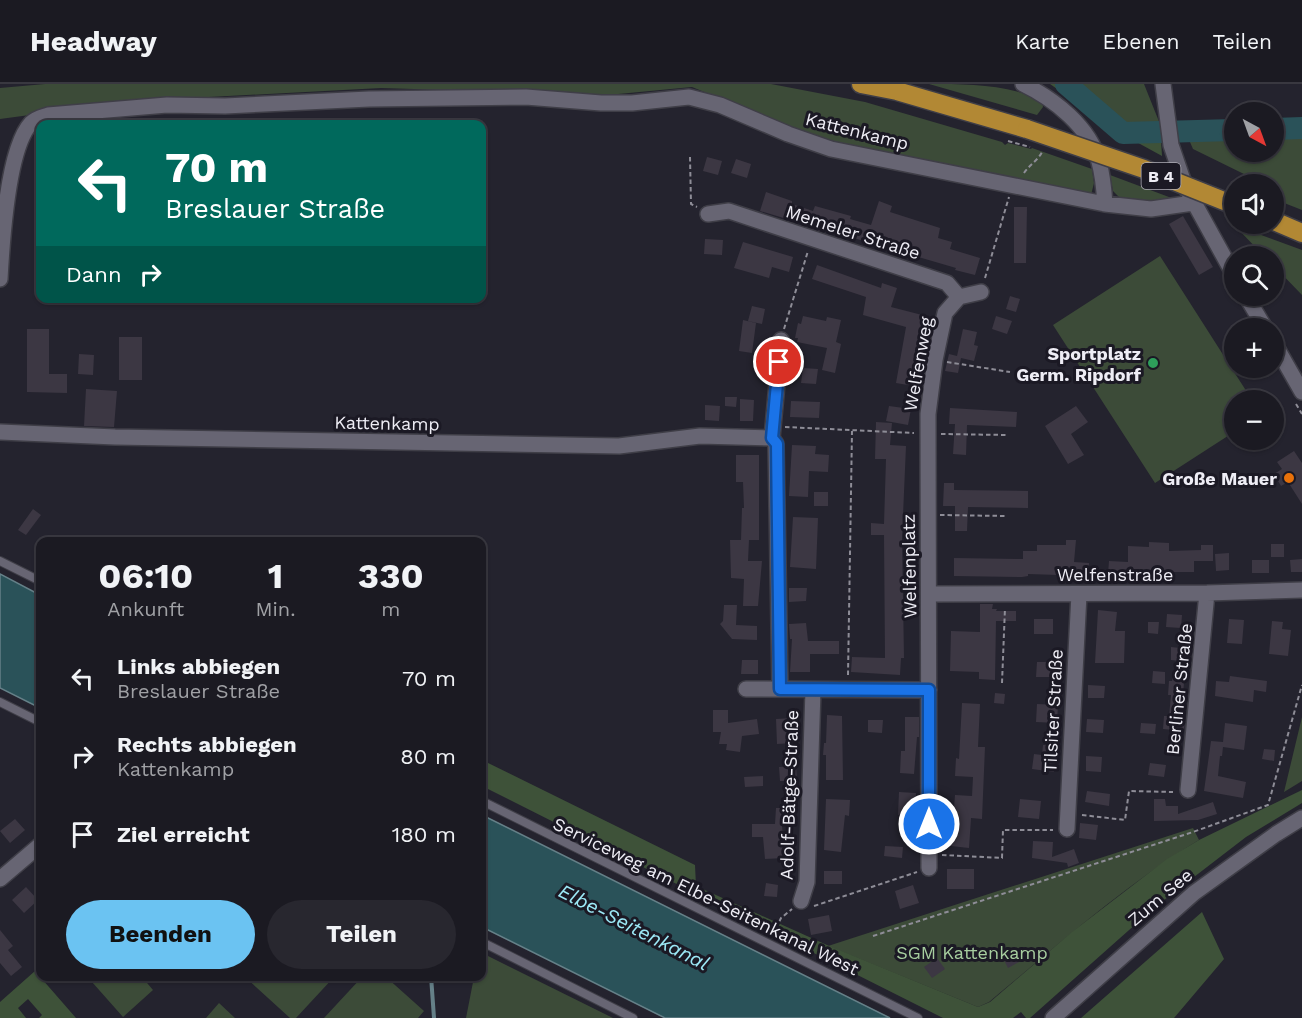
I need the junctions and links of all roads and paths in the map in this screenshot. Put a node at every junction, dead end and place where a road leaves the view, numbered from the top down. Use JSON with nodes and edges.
{"nodes":[{"id":1,"x":861,"y":84,"type":"edge"},
{"id":2,"x":1023,"y":84,"type":"edge"},
{"id":3,"x":1163,"y":84,"type":"edge"},
{"id":4,"x":1008,"y":141,"type":"dead end"},
{"id":5,"x":1030,"y":147,"type":"dead end"},
{"id":6,"x":690,"y":157,"type":"dead end"},
{"id":7,"x":1012,"y":185,"type":"junction"},
{"id":8,"x":1224,"y":201,"type":"edge"},
{"id":9,"x":1193,"y":203,"type":"junction"},
{"id":10,"x":1105,"y":204,"type":"junction"},
{"id":11,"x":708,"y":214,"type":"joint"},
{"id":12,"x":1284,"y":225,"type":"edge"},
{"id":13,"x":1302,"y":233,"type":"edge"},
{"id":14,"x":812,"y":240,"type":"junction"},
{"id":15,"x":1224,"y":257,"type":"edge"},
{"id":16,"x":0,"y":279,"type":"edge"},
{"id":17,"x":981,"y":292,"type":"joint"},
{"id":18,"x":959,"y":297,"type":"junction"},
{"id":19,"x":781,"y":340,"type":"joint"},
{"id":20,"x":935,"y":360,"type":"junction"},
{"id":21,"x":1284,"y":360,"type":"edge"},
{"id":22,"x":1010,"y":372,"type":"dead end"},
{"id":23,"x":1302,"y":392,"type":"edge"},
{"id":24,"x":852,"y":431,"type":"junction"},
{"id":25,"x":0,"y":432,"type":"edge"},
{"id":26,"x":773,"y":432,"type":"junction"},
{"id":27,"x":1008,"y":435,"type":"dead end"},
{"id":28,"x":927,"y":438,"type":"junction"},
{"id":29,"x":928,"y":515,"type":"junction"},
{"id":30,"x":1007,"y":516,"type":"dead end"},
{"id":31,"x":0,"y":561,"type":"edge"},
{"id":32,"x":36,"y":579,"type":"edge"},
{"id":33,"x":1302,"y":590,"type":"edge"},
{"id":34,"x":1005,"y":593,"type":"junction"},
{"id":35,"x":1207,"y":593,"type":"junction"},
{"id":36,"x":929,"y":594,"type":"junction"},
{"id":37,"x":1079,"y":594,"type":"junction"},
{"id":38,"x":1002,"y":683,"type":"dead end"},
{"id":39,"x":1302,"y":685,"type":"edge"},
{"id":40,"x":746,"y":689,"type":"dead end"},
{"id":41,"x":780,"y":689,"type":"junction"},
{"id":42,"x":813,"y":690,"type":"junction"},
{"id":43,"x":848,"y":690,"type":"junction"},
{"id":44,"x":929,"y":690,"type":"junction"},
{"id":45,"x":0,"y":702,"type":"edge"},
{"id":46,"x":36,"y":720,"type":"edge"},
{"id":47,"x":1188,"y":790,"type":"joint"},
{"id":48,"x":486,"y":803,"type":"edge"},
{"id":49,"x":1079,"y":814,"type":"dead end"},
{"id":50,"x":1302,"y":818,"type":"edge"},
{"id":51,"x":1067,"y":830,"type":"joint"},
{"id":52,"x":36,"y":848,"type":"edge"},
{"id":53,"x":929,"y":868,"type":"junction"},
{"id":54,"x":0,"y":879,"type":"edge"},
{"id":55,"x":801,"y":901,"type":"joint"},
{"id":56,"x":781,"y":918,"type":"dead end"},
{"id":57,"x":873,"y":936,"type":"dead end"},
{"id":58,"x":769,"y":943,"type":"junction"},
{"id":59,"x":486,"y":944,"type":"edge"},
{"id":60,"x":633,"y":1018,"type":"edge"},
{"id":61,"x":918,"y":1018,"type":"edge"},
{"id":62,"x":1053,"y":1018,"type":"edge"}],
"edges":[{"from":1,"to":8,"type":"highway","number":"B 4","bridge":true},
{"from":2,"to":10,"type":"street"},
{"from":3,"to":9,"type":"street"},
{"from":4,"to":5,"type":"path"},
{"from":6,"to":11,"type":"path"},
{"from":7,"to":10,"type":"street","name":"Kattenkamp"},
{"from":7,"to":16,"type":"street","name":"Kattenkamp"},
{"from":7,"to":17,"type":"path"},
{"from":9,"to":10,"type":"street","name":"Kattenkamp"},
{"from":9,"to":15,"type":"street"},
{"from":11,"to":14,"type":"street","name":"Memeler Straße"},
{"from":12,"to":13,"type":"highway"},
{"from":14,"to":18,"type":"street","name":"Memeler Straße"},
{"from":14,"to":19,"type":"path"},
{"from":17,"to":18,"type":"street"},
{"from":18,"to":20,"type":"street","name":"Welfenweg"},
{"from":19,"to":26,"type":"street"},
{"from":20,"to":22,"type":"path"},
{"from":20,"to":28,"type":"street","name":"Welfenweg"},
{"from":21,"to":23,"type":"street"},
{"from":24,"to":26,"type":"path"},
{"from":24,"to":28,"type":"path"},
{"from":24,"to":43,"type":"path"},
{"from":25,"to":26,"type":"street","name":"Kattenkamp"},
{"from":26,"to":41,"type":"street"},
{"from":27,"to":28,"type":"path"},
{"from":28,"to":29,"type":"street","name":"Welfenplatz"},
{"from":29,"to":30,"type":"path"},
{"from":29,"to":36,"type":"street","name":"Welfenplatz"},
{"from":31,"to":32,"type":"lane"},
{"from":33,"to":35,"type":"street","name":"Welfenstraße"},
{"from":34,"to":36,"type":"street","name":"Welfenstraße"},
{"from":34,"to":37,"type":"street","name":"Welfenstraße"},
{"from":34,"to":38,"type":"path"},
{"from":35,"to":37,"type":"street","name":"Welfenstraße"},
{"from":35,"to":47,"type":"street","name":"Berliner Straße"},
{"from":36,"to":44,"type":"street","name":"Welfenplatz"},
{"from":37,"to":51,"type":"street","name":"Tilsiter Straße"},
{"from":39,"to":57,"type":"path"},
{"from":40,"to":41,"type":"street"},
{"from":41,"to":42,"type":"street"},
{"from":42,"to":43,"type":"street"},
{"from":42,"to":55,"type":"street","name":"Adolf-Bätge-Straße"},
{"from":43,"to":44,"type":"street"},
{"from":44,"to":53,"type":"street","name":"Welfenplatz"},
{"from":45,"to":46,"type":"lane"},
{"from":47,"to":49,"type":"path"},
{"from":48,"to":58,"type":"lane","name":"Serviceweg am Elbe-Seitenkanal West"},
{"from":50,"to":62,"type":"street","name":"Zum See"},
{"from":51,"to":53,"type":"path"},
{"from":52,"to":54,"type":"street"},
{"from":53,"to":55,"type":"path"},
{"from":56,"to":58,"type":"path"},
{"from":58,"to":61,"type":"lane","name":"Serviceweg am Elbe-Seitenkanal West"},
{"from":59,"to":60,"type":"lane"}]}
